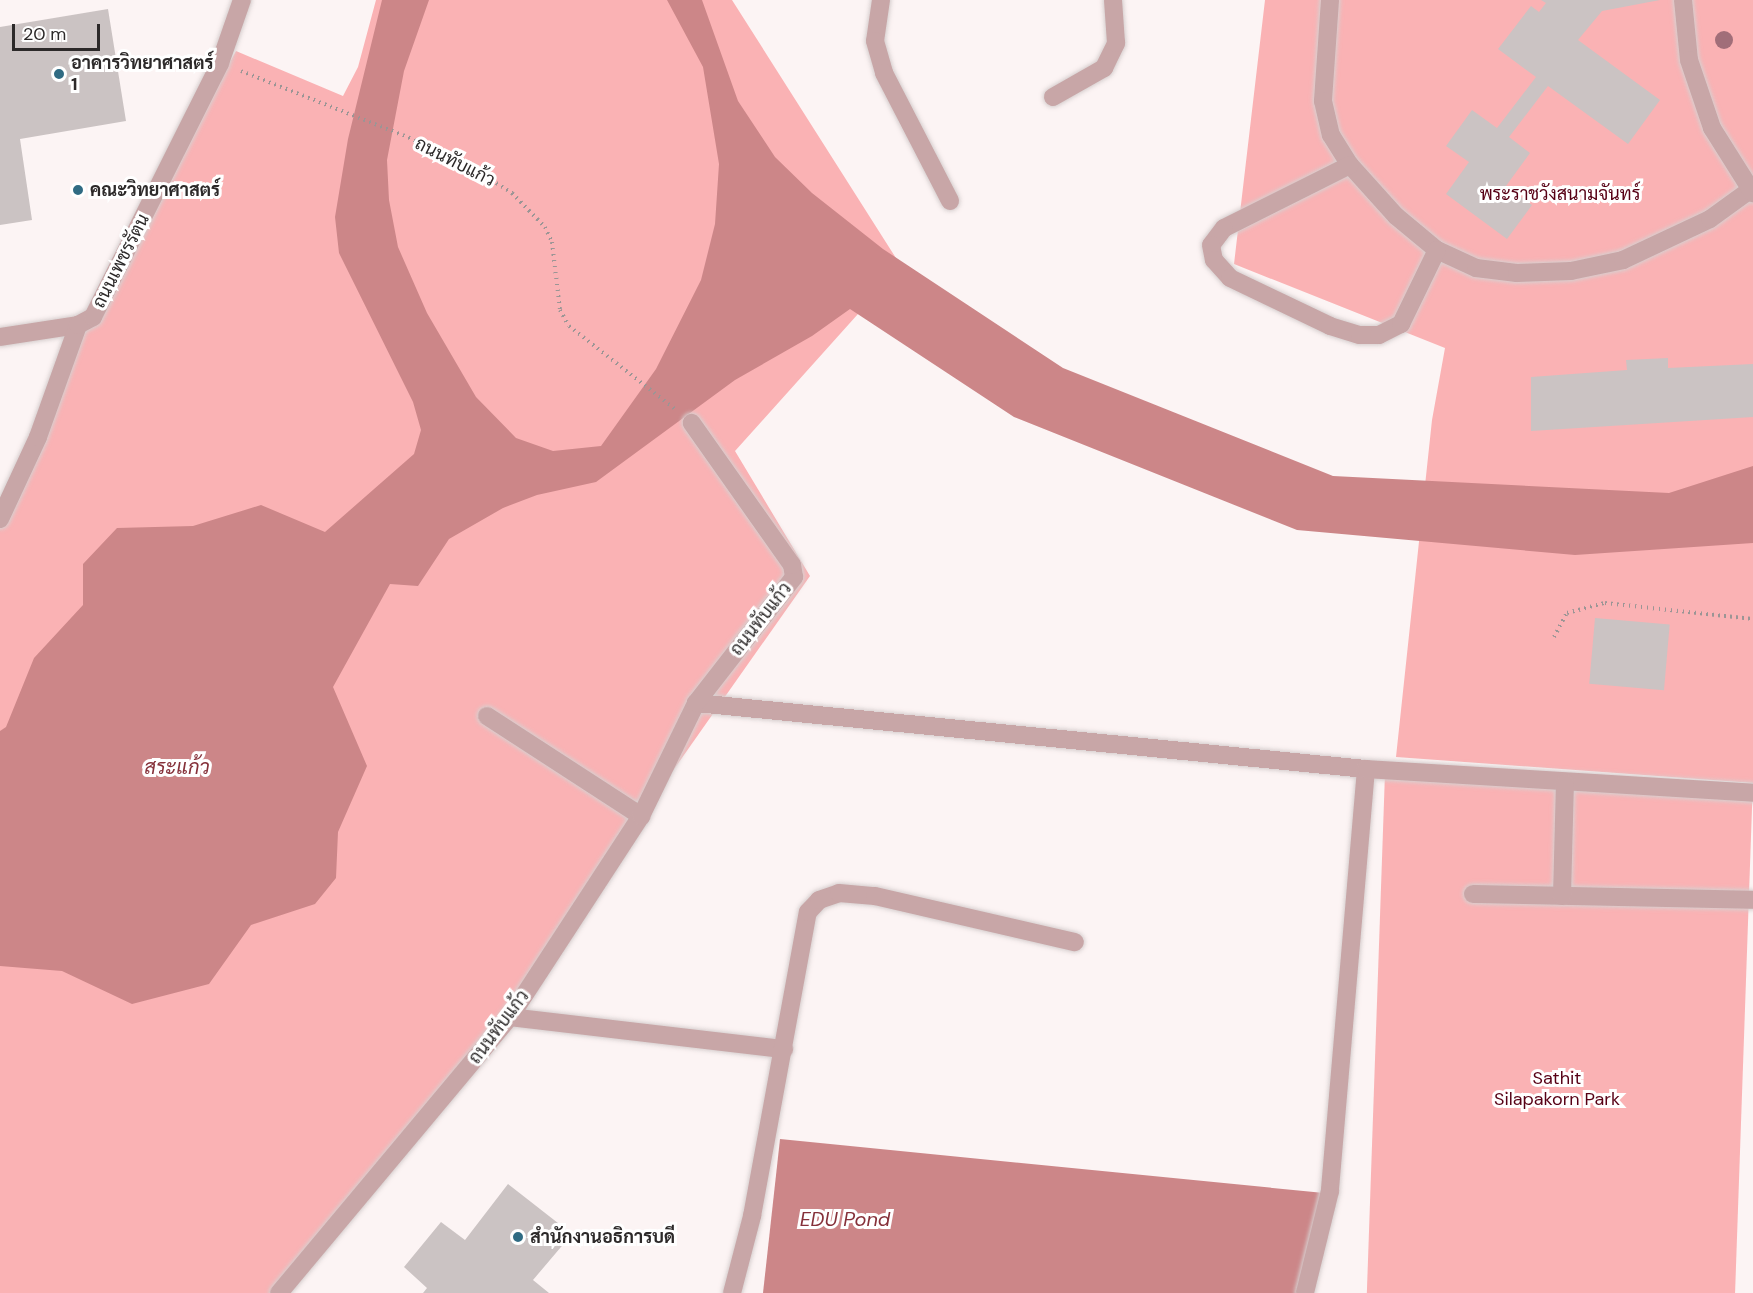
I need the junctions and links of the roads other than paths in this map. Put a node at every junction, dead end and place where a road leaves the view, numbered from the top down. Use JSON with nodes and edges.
{"nodes":[{"id":1,"x":242,"y":0,"type":"edge"},
{"id":2,"x":881,"y":0,"type":"edge"},
{"id":3,"x":1113,"y":0,"type":"edge"},
{"id":4,"x":1330,"y":0,"type":"edge"},
{"id":5,"x":1683,"y":0,"type":"edge"},
{"id":6,"x":1053,"y":98,"type":"dead end"},
{"id":7,"x":1350,"y":165,"type":"junction"},
{"id":8,"x":1751,"y":191,"type":"edge"},
{"id":9,"x":950,"y":201,"type":"dead end"},
{"id":10,"x":1437,"y":250,"type":"junction"},
{"id":11,"x":78,"y":325,"type":"junction"},
{"id":12,"x":0,"y":337,"type":"edge"},
{"id":13,"x":692,"y":423,"type":"road end"},
{"id":14,"x":0,"y":519,"type":"edge"},
{"id":15,"x":696,"y":703,"type":"junction"},
{"id":16,"x":487,"y":716,"type":"dead end"},
{"id":17,"x":1366,"y":769,"type":"junction"},
{"id":18,"x":1565,"y":783,"type":"junction"},
{"id":19,"x":1753,"y":793,"type":"edge"},
{"id":20,"x":641,"y":816,"type":"junction"},
{"id":21,"x":1473,"y":894,"type":"dead end"},
{"id":22,"x":1562,"y":896,"type":"junction"},
{"id":23,"x":1753,"y":900,"type":"edge"},
{"id":24,"x":1075,"y":942,"type":"dead end"},
{"id":25,"x":510,"y":1017,"type":"junction"},
{"id":26,"x":784,"y":1049,"type":"junction"},
{"id":27,"x":279,"y":1293,"type":"edge"},
{"id":28,"x":732,"y":1293,"type":"edge"},
{"id":29,"x":1305,"y":1293,"type":"edge"}],
"edges":[{"from":1,"to":11,"type":"lane","name":"ถนนเพชรรัตน"},
{"from":2,"to":9,"type":"lane"},
{"from":3,"to":6,"type":"lane"},
{"from":4,"to":7,"type":"lane"},
{"from":5,"to":8,"type":"lane"},
{"from":7,"to":10,"type":"lane"},
{"from":7,"to":10,"type":"lane"},
{"from":8,"to":10,"type":"lane"},
{"from":11,"to":12,"type":"lane"},
{"from":11,"to":14,"type":"lane","name":"ถนนเพชรรัตน"},
{"from":13,"to":15,"type":"lane","name":"ถนนทับแก้ว"},
{"from":15,"to":17,"type":"lane"},
{"from":15,"to":20,"type":"lane","name":"ถนนทับแก้ว"},
{"from":16,"to":20,"type":"lane"},
{"from":17,"to":18,"type":"lane"},
{"from":17,"to":29,"type":"lane"},
{"from":18,"to":19,"type":"lane"},
{"from":18,"to":22,"type":"lane"},
{"from":20,"to":25,"type":"lane","name":"ถนนทับแก้ว"},
{"from":21,"to":22,"type":"lane"},
{"from":22,"to":23,"type":"lane"},
{"from":24,"to":26,"type":"lane"},
{"from":25,"to":26,"type":"lane"},
{"from":25,"to":27,"type":"lane","name":"ถนนทับแก้ว"},
{"from":26,"to":28,"type":"lane"}]}
